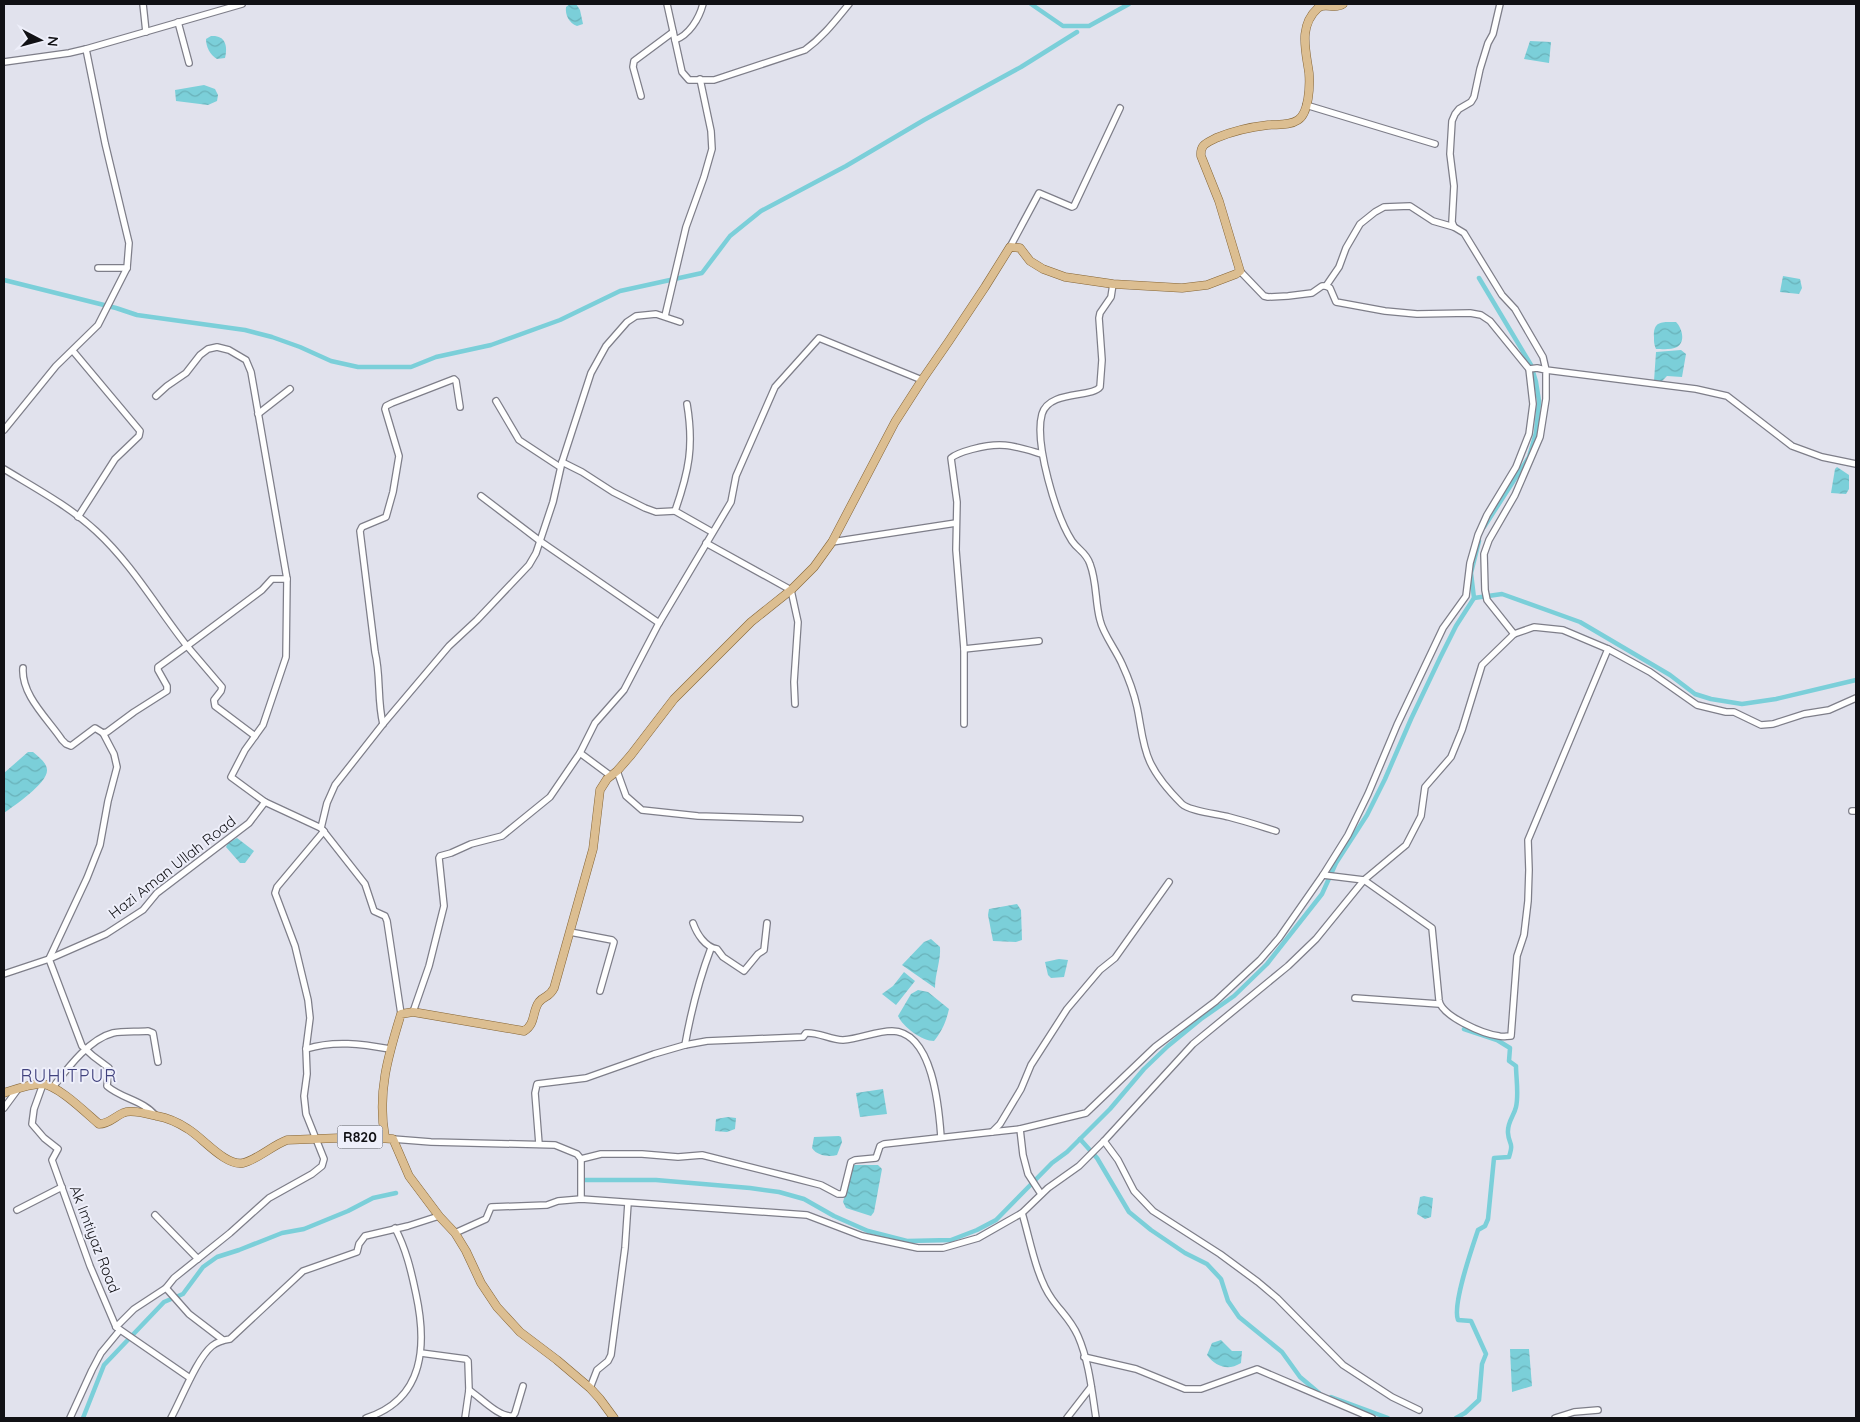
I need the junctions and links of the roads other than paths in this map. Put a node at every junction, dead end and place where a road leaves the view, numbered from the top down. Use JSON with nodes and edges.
{"nodes":[{"id":1,"x":143,"y":4,"type":"edge"},
{"id":2,"x":242,"y":4,"type":"edge"},
{"id":3,"x":667,"y":4,"type":"edge"},
{"id":4,"x":704,"y":4,"type":"edge"},
{"id":5,"x":849,"y":4,"type":"edge"},
{"id":6,"x":1343,"y":4,"type":"edge"},
{"id":7,"x":1500,"y":4,"type":"edge"},
{"id":8,"x":178,"y":22,"type":"junction"},
{"id":9,"x":146,"y":32,"type":"junction"},
{"id":10,"x":673,"y":32,"type":"junction"},
{"id":11,"x":675,"y":40,"type":"junction"},
{"id":12,"x":86,"y":49,"type":"junction"},
{"id":13,"x":4,"y":62,"type":"edge"},
{"id":14,"x":189,"y":63,"type":"dead end"},
{"id":15,"x":700,"y":80,"type":"junction"},
{"id":16,"x":641,"y":96,"type":"dead end"},
{"id":17,"x":1306,"y":105,"type":"junction"},
{"id":18,"x":1120,"y":108,"type":"dead end"},
{"id":19,"x":1435,"y":144,"type":"dead end"},
{"id":20,"x":1454,"y":227,"type":"junction"},
{"id":21,"x":1010,"y":247,"type":"junction"},
{"id":22,"x":98,"y":268,"type":"dead end"},
{"id":23,"x":127,"y":268,"type":"junction"},
{"id":24,"x":1240,"y":271,"type":"junction"},
{"id":25,"x":1113,"y":284,"type":"junction"},
{"id":26,"x":1326,"y":286,"type":"junction"},
{"id":27,"x":665,"y":316,"type":"junction"},
{"id":28,"x":680,"y":322,"type":"dead end"},
{"id":29,"x":73,"y":351,"type":"junction"},
{"id":30,"x":1532,"y":368,"type":"junction"},
{"id":31,"x":1546,"y":370,"type":"junction"},
{"id":32,"x":922,"y":380,"type":"junction"},
{"id":33,"x":290,"y":389,"type":"dead end"},
{"id":34,"x":156,"y":396,"type":"dead end"},
{"id":35,"x":496,"y":401,"type":"dead end"},
{"id":36,"x":686,"y":404,"type":"dead end"},
{"id":37,"x":460,"y":407,"type":"dead end"},
{"id":38,"x":258,"y":414,"type":"junction"},
{"id":39,"x":4,"y":430,"type":"edge"},
{"id":40,"x":1042,"y":454,"type":"junction"},
{"id":41,"x":561,"y":464,"type":"junction"},
{"id":42,"x":1856,"y":464,"type":"edge"},
{"id":43,"x":4,"y":469,"type":"edge"},
{"id":44,"x":481,"y":496,"type":"dead end"},
{"id":45,"x":675,"y":511,"type":"junction"},
{"id":46,"x":78,"y":517,"type":"junction"},
{"id":47,"x":956,"y":523,"type":"junction"},
{"id":48,"x":712,"y":532,"type":"junction"},
{"id":49,"x":540,"y":541,"type":"junction"},
{"id":50,"x":832,"y":542,"type":"junction"},
{"id":51,"x":706,"y":543,"type":"junction"},
{"id":52,"x":287,"y":579,"type":"junction"},
{"id":53,"x":791,"y":590,"type":"junction"},
{"id":54,"x":658,"y":623,"type":"junction"},
{"id":55,"x":1514,"y":634,"type":"junction"},
{"id":56,"x":1039,"y":641,"type":"dead end"},
{"id":57,"x":187,"y":646,"type":"junction"},
{"id":58,"x":964,"y":649,"type":"junction"},
{"id":59,"x":1608,"y":649,"type":"junction"},
{"id":60,"x":23,"y":668,"type":"dead end"},
{"id":61,"x":1856,"y":698,"type":"edge"},
{"id":62,"x":795,"y":704,"type":"dead end"},
{"id":63,"x":383,"y":724,"type":"junction"},
{"id":64,"x":964,"y":724,"type":"dead end"},
{"id":65,"x":103,"y":732,"type":"junction"},
{"id":66,"x":255,"y":736,"type":"junction"},
{"id":67,"x":580,"y":753,"type":"junction"},
{"id":68,"x":614,"y":773,"type":"junction"},
{"id":69,"x":265,"y":802,"type":"junction"},
{"id":70,"x":800,"y":819,"type":"dead end"},
{"id":71,"x":322,"y":830,"type":"junction"},
{"id":72,"x":1276,"y":831,"type":"dead end"},
{"id":73,"x":1324,"y":875,"type":"junction"},
{"id":74,"x":1364,"y":880,"type":"junction"},
{"id":75,"x":1169,"y":882,"type":"dead end"},
{"id":76,"x":693,"y":923,"type":"dead end"},
{"id":77,"x":767,"y":923,"type":"dead end"},
{"id":78,"x":570,"y":932,"type":"junction"},
{"id":79,"x":711,"y":948,"type":"junction"},
{"id":80,"x":49,"y":959,"type":"junction"},
{"id":81,"x":4,"y":974,"type":"edge"},
{"id":82,"x":600,"y":991,"type":"dead end"},
{"id":83,"x":1355,"y":998,"type":"dead end"},
{"id":84,"x":1439,"y":1004,"type":"junction"},
{"id":85,"x":413,"y":1012,"type":"junction"},
{"id":86,"x":401,"y":1014,"type":"junction"},
{"id":87,"x":685,"y":1045,"type":"junction"},
{"id":88,"x":306,"y":1049,"type":"junction"},
{"id":89,"x":390,"y":1049,"type":"junction"},
{"id":90,"x":86,"y":1050,"type":"junction"},
{"id":91,"x":158,"y":1062,"type":"dead end"},
{"id":92,"x":44,"y":1084,"type":"junction"},
{"id":93,"x":53,"y":1087,"type":"junction"},
{"id":94,"x":18,"y":1089,"type":"junction"},
{"id":95,"x":4,"y":1093,"type":"edge"},
{"id":96,"x":4,"y":1108,"type":"edge"},
{"id":97,"x":156,"y":1116,"type":"junction"},
{"id":98,"x":1020,"y":1129,"type":"junction"},
{"id":99,"x":992,"y":1132,"type":"junction"},
{"id":100,"x":385,"y":1137,"type":"junction"},
{"id":101,"x":941,"y":1137,"type":"junction"},
{"id":102,"x":316,"y":1138,"type":"junction"},
{"id":103,"x":393,"y":1139,"type":"junction"},
{"id":104,"x":1102,"y":1142,"type":"junction"},
{"id":105,"x":539,"y":1144,"type":"junction"},
{"id":106,"x":581,"y":1159,"type":"junction"},
{"id":107,"x":62,"y":1187,"type":"junction"},
{"id":108,"x":1041,"y":1194,"type":"junction"},
{"id":109,"x":581,"y":1199,"type":"junction"},
{"id":110,"x":628,"y":1203,"type":"junction"},
{"id":111,"x":17,"y":1210,"type":"dead end"},
{"id":112,"x":1022,"y":1213,"type":"junction"},
{"id":113,"x":155,"y":1215,"type":"dead end"},
{"id":114,"x":439,"y":1216,"type":"junction"},
{"id":115,"x":395,"y":1228,"type":"junction"},
{"id":116,"x":455,"y":1233,"type":"junction"},
{"id":117,"x":198,"y":1259,"type":"junction"},
{"id":118,"x":166,"y":1288,"type":"junction"},
{"id":119,"x":119,"y":1330,"type":"junction"},
{"id":120,"x":223,"y":1340,"type":"junction"},
{"id":121,"x":421,"y":1353,"type":"junction"},
{"id":122,"x":1084,"y":1357,"type":"junction"},
{"id":123,"x":190,"y":1378,"type":"junction"},
{"id":124,"x":523,"y":1386,"type":"dead end"},
{"id":125,"x":1091,"y":1387,"type":"junction"},
{"id":126,"x":590,"y":1388,"type":"junction"},
{"id":127,"x":469,"y":1390,"type":"junction"},
{"id":128,"x":1419,"y":1410,"type":"dead end"},
{"id":129,"x":1598,"y":1410,"type":"dead end"},
{"id":130,"x":70,"y":1418,"type":"edge"},
{"id":131,"x":171,"y":1418,"type":"edge"},
{"id":132,"x":366,"y":1418,"type":"edge"},
{"id":133,"x":465,"y":1418,"type":"edge"},
{"id":134,"x":614,"y":1418,"type":"edge"},
{"id":135,"x":1067,"y":1418,"type":"edge"},
{"id":136,"x":1096,"y":1418,"type":"edge"},
{"id":137,"x":1372,"y":1418,"type":"edge"},
{"id":138,"x":1555,"y":1418,"type":"edge"}],
"edges":[{"from":1,"to":9,"type":"street"},
{"from":2,"to":8,"type":"street"},
{"from":3,"to":10,"type":"street"},
{"from":4,"to":11,"type":"street"},
{"from":5,"to":15,"type":"street"},
{"from":6,"to":17,"type":"main road"},
{"from":7,"to":20,"type":"street"},
{"from":8,"to":9,"type":"street"},
{"from":8,"to":14,"type":"street"},
{"from":9,"to":12,"type":"street"},
{"from":10,"to":11,"type":"street"},
{"from":10,"to":16,"type":"street"},
{"from":11,"to":15,"type":"street"},
{"from":12,"to":13,"type":"street"},
{"from":12,"to":23,"type":"street"},
{"from":15,"to":27,"type":"street"},
{"from":17,"to":19,"type":"street"},
{"from":17,"to":24,"type":"main road"},
{"from":18,"to":21,"type":"street"},
{"from":20,"to":26,"type":"street"},
{"from":20,"to":31,"type":"street"},
{"from":21,"to":25,"type":"main road"},
{"from":21,"to":32,"type":"main road"},
{"from":22,"to":23,"type":"street"},
{"from":23,"to":29,"type":"street"},
{"from":24,"to":25,"type":"main road"},
{"from":24,"to":26,"type":"street"},
{"from":25,"to":40,"type":"street"},
{"from":26,"to":30,"type":"street"},
{"from":27,"to":28,"type":"street"},
{"from":27,"to":41,"type":"street"},
{"from":29,"to":39,"type":"street"},
{"from":29,"to":46,"type":"street"},
{"from":30,"to":31,"type":"street"},
{"from":30,"to":73,"type":"street"},
{"from":31,"to":42,"type":"street"},
{"from":31,"to":55,"type":"street"},
{"from":32,"to":48,"type":"street"},
{"from":32,"to":50,"type":"main road"},
{"from":33,"to":38,"type":"street"},
{"from":34,"to":38,"type":"street"},
{"from":35,"to":41,"type":"street"},
{"from":36,"to":45,"type":"street"},
{"from":37,"to":63,"type":"street"},
{"from":38,"to":52,"type":"street"},
{"from":40,"to":47,"type":"street"},
{"from":40,"to":72,"type":"street"},
{"from":41,"to":45,"type":"street"},
{"from":41,"to":49,"type":"street"},
{"from":43,"to":46,"type":"street"},
{"from":44,"to":49,"type":"street"},
{"from":45,"to":48,"type":"street"},
{"from":46,"to":57,"type":"street"},
{"from":47,"to":50,"type":"street"},
{"from":47,"to":58,"type":"street"},
{"from":48,"to":51,"type":"street"},
{"from":49,"to":54,"type":"street"},
{"from":49,"to":63,"type":"street"},
{"from":50,"to":53,"type":"main road"},
{"from":51,"to":53,"type":"street"},
{"from":51,"to":54,"type":"street"},
{"from":52,"to":57,"type":"street"},
{"from":52,"to":66,"type":"street"},
{"from":53,"to":62,"type":"street"},
{"from":53,"to":68,"type":"main road"},
{"from":54,"to":67,"type":"street"},
{"from":55,"to":59,"type":"street"},
{"from":55,"to":74,"type":"street"},
{"from":56,"to":58,"type":"street"},
{"from":57,"to":65,"type":"street"},
{"from":57,"to":66,"type":"street"},
{"from":58,"to":64,"type":"street"},
{"from":59,"to":61,"type":"street"},
{"from":59,"to":84,"type":"street"},
{"from":60,"to":65,"type":"street"},
{"from":63,"to":71,"type":"street"},
{"from":65,"to":80,"type":"street"},
{"from":66,"to":69,"type":"street"},
{"from":67,"to":68,"type":"street"},
{"from":67,"to":85,"type":"street"},
{"from":68,"to":70,"type":"street"},
{"from":68,"to":78,"type":"main road"},
{"from":69,"to":71,"type":"street"},
{"from":69,"to":80,"type":"street","name":"Hazi Aman Ullah Road"},
{"from":71,"to":86,"type":"street"},
{"from":71,"to":88,"type":"street"},
{"from":73,"to":74,"type":"street"},
{"from":73,"to":98,"type":"street"},
{"from":74,"to":84,"type":"street"},
{"from":74,"to":104,"type":"street"},
{"from":75,"to":99,"type":"street"},
{"from":76,"to":79,"type":"street"},
{"from":77,"to":79,"type":"street"},
{"from":78,"to":82,"type":"street"},
{"from":78,"to":85,"type":"main road"},
{"from":79,"to":87,"type":"street"},
{"from":80,"to":81,"type":"street","name":"Hazi Aman Ullah Road"},
{"from":80,"to":90,"type":"street"},
{"from":83,"to":84,"type":"street"},
{"from":85,"to":86,"type":"main road"},
{"from":86,"to":89,"type":"main road"},
{"from":87,"to":101,"type":"street"},
{"from":87,"to":105,"type":"street"},
{"from":88,"to":89,"type":"street"},
{"from":88,"to":102,"type":"street"},
{"from":89,"to":100,"type":"main road"},
{"from":90,"to":91,"type":"street"},
{"from":90,"to":93,"type":"street"},
{"from":90,"to":97,"type":"street"},
{"from":92,"to":93,"type":"main road","number":"R820"},
{"from":92,"to":94,"type":"main road","number":"R820"},
{"from":92,"to":107,"type":"street","name":"Ak Imtiyaz Road"},
{"from":93,"to":97,"type":"main road","number":"R820"},
{"from":94,"to":95,"type":"main road","number":"R820"},
{"from":94,"to":96,"type":"street"},
{"from":97,"to":102,"type":"main road","number":"R820"},
{"from":98,"to":99,"type":"street"},
{"from":98,"to":108,"type":"street"},
{"from":99,"to":101,"type":"street"},
{"from":100,"to":102,"type":"main road","number":"R820"},
{"from":100,"to":103,"type":"main road","number":"R820"},
{"from":101,"to":106,"type":"street"},
{"from":102,"to":117,"type":"street"},
{"from":103,"to":105,"type":"street"},
{"from":103,"to":114,"type":"main road","number":"R820"},
{"from":104,"to":108,"type":"street"},
{"from":104,"to":128,"type":"street"},
{"from":105,"to":106,"type":"street"},
{"from":106,"to":109,"type":"street"},
{"from":107,"to":111,"type":"street"},
{"from":107,"to":119,"type":"street","name":"Ak Imtiyaz Road"},
{"from":108,"to":112,"type":"street"},
{"from":109,"to":110,"type":"street"},
{"from":109,"to":116,"type":"street"},
{"from":110,"to":112,"type":"street"},
{"from":110,"to":126,"type":"street"},
{"from":112,"to":122,"type":"street"},
{"from":113,"to":117,"type":"street"},
{"from":114,"to":115,"type":"street"},
{"from":114,"to":116,"type":"main road","number":"R820"},
{"from":115,"to":120,"type":"street"},
{"from":115,"to":121,"type":"street"},
{"from":116,"to":126,"type":"main road","number":"R820"},
{"from":117,"to":118,"type":"street"},
{"from":118,"to":119,"type":"street"},
{"from":118,"to":120,"type":"street"},
{"from":119,"to":123,"type":"street"},
{"from":119,"to":130,"type":"street"},
{"from":120,"to":123,"type":"street"},
{"from":121,"to":127,"type":"street"},
{"from":121,"to":132,"type":"street"},
{"from":122,"to":125,"type":"street"},
{"from":122,"to":137,"type":"street"},
{"from":123,"to":131,"type":"street"},
{"from":124,"to":127,"type":"street"},
{"from":125,"to":135,"type":"street"},
{"from":125,"to":136,"type":"street"},
{"from":126,"to":134,"type":"main road","number":"R820"},
{"from":127,"to":133,"type":"street"},
{"from":129,"to":138,"type":"street"}]}
